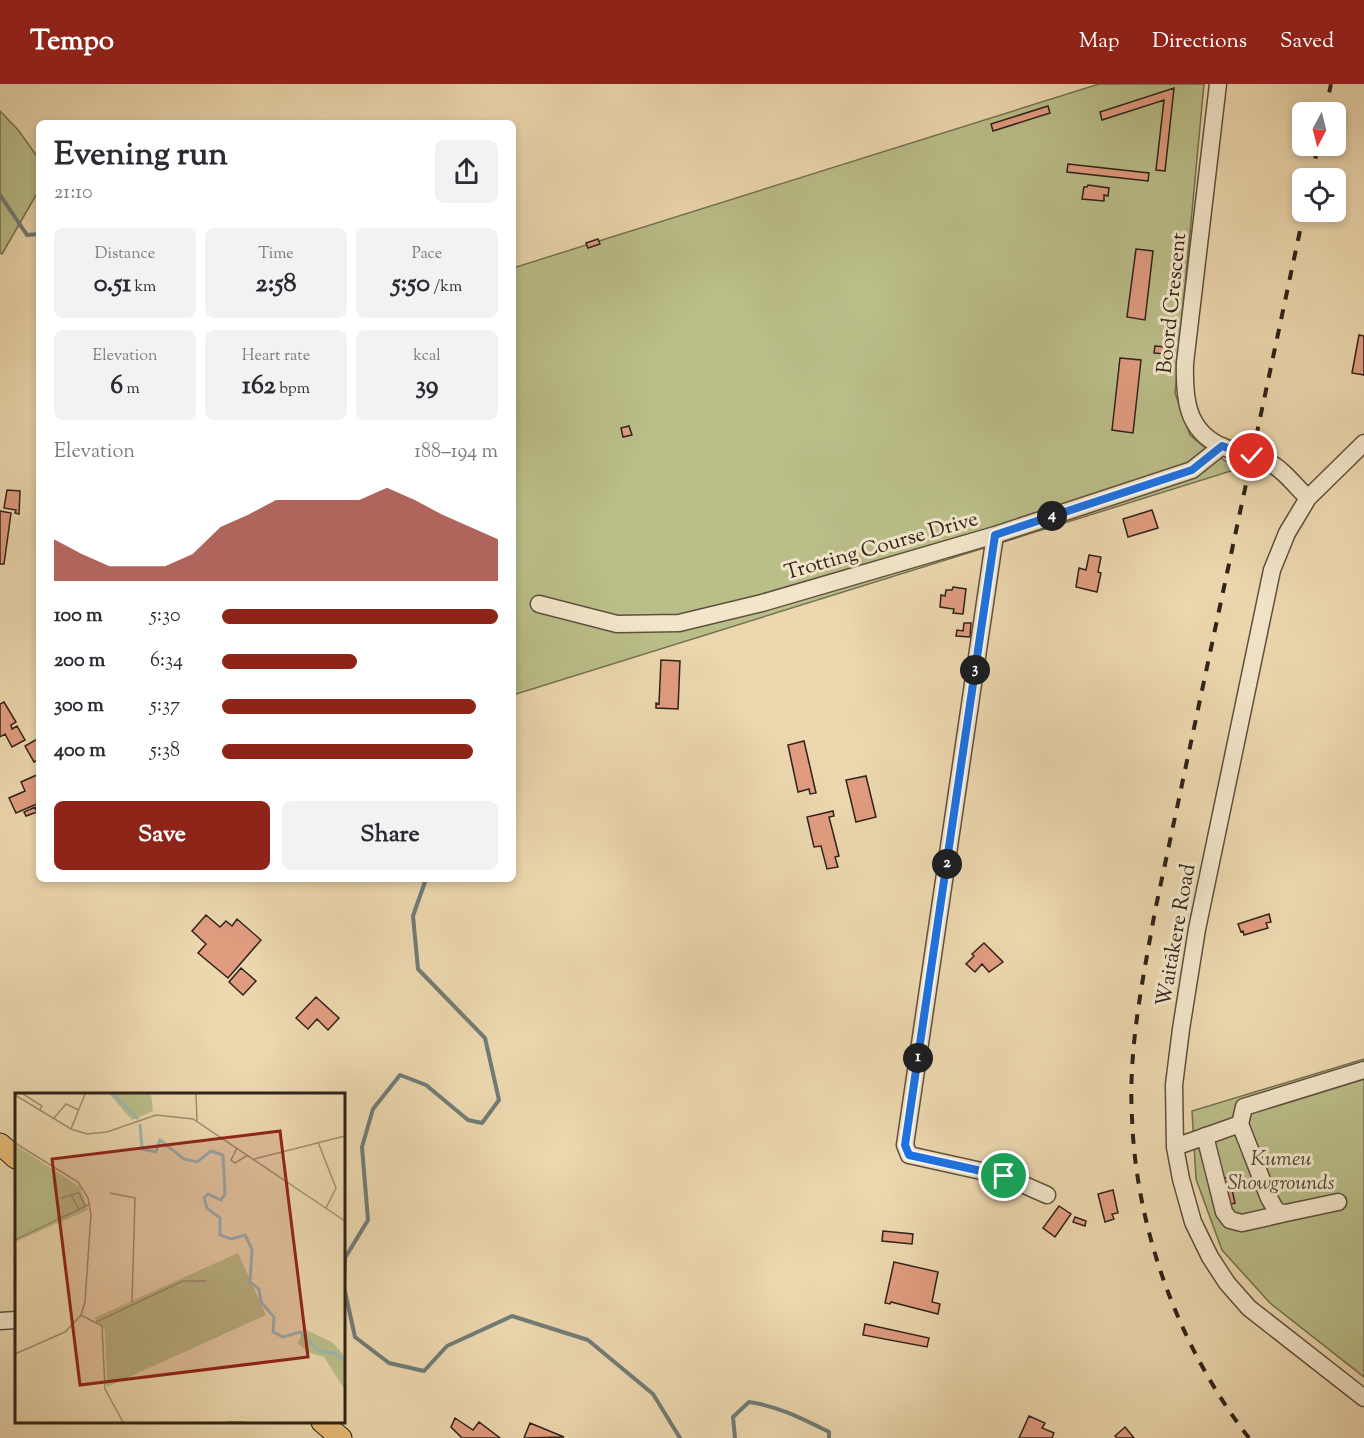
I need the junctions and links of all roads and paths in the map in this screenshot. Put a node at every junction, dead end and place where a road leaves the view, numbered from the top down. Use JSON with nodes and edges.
{"nodes":[{"id":1,"x":1218,"y":84,"type":"edge"},
{"id":2,"x":1364,"y":443,"type":"edge"},
{"id":3,"x":1222,"y":446,"type":"junction"},
{"id":4,"x":1308,"y":498,"type":"junction"},
{"id":5,"x":995,"y":535,"type":"junction"},
{"id":6,"x":539,"y":604,"type":"dead end"},
{"id":7,"x":1364,"y":1070,"type":"edge"},
{"id":8,"x":1240,"y":1124,"type":"junction"},
{"id":9,"x":1205,"y":1136,"type":"junction"},
{"id":10,"x":0,"y":1144,"type":"edge"},
{"id":11,"x":1175,"y":1147,"type":"junction"},
{"id":12,"x":15,"y":1157,"type":"edge"},
{"id":13,"x":1047,"y":1195,"type":"dead end"},
{"id":14,"x":1338,"y":1202,"type":"dead end"},
{"id":15,"x":1286,"y":1213,"type":"junction"},
{"id":16,"x":15,"y":1320,"type":"edge"},
{"id":17,"x":0,"y":1321,"type":"edge"},
{"id":18,"x":1364,"y":1398,"type":"edge"},
{"id":19,"x":323,"y":1423,"type":"edge"},
{"id":20,"x":341,"y":1438,"type":"edge"}],
"edges":[{"from":1,"to":3,"type":"street","name":"Boord Crescent"},
{"from":2,"to":4,"type":"street","name":"Waitākere Road"},
{"from":3,"to":4,"type":"street","name":"Boord Crescent"},
{"from":3,"to":5,"type":"street","name":"Trotting Course Drive"},
{"from":4,"to":11,"type":"street","name":"Waitākere Road"},
{"from":5,"to":6,"type":"street","name":"Trotting Course Drive"},
{"from":5,"to":13,"type":"street"},
{"from":7,"to":8,"type":"street"},
{"from":8,"to":9,"type":"street"},
{"from":8,"to":15,"type":"street"},
{"from":9,"to":11,"type":"street"},
{"from":9,"to":15,"type":"street"},
{"from":10,"to":12,"type":"main road"},
{"from":11,"to":18,"type":"street","name":"Waitākere Road"},
{"from":14,"to":15,"type":"street"},
{"from":16,"to":17,"type":"street"},
{"from":19,"to":20,"type":"main road"}]}
